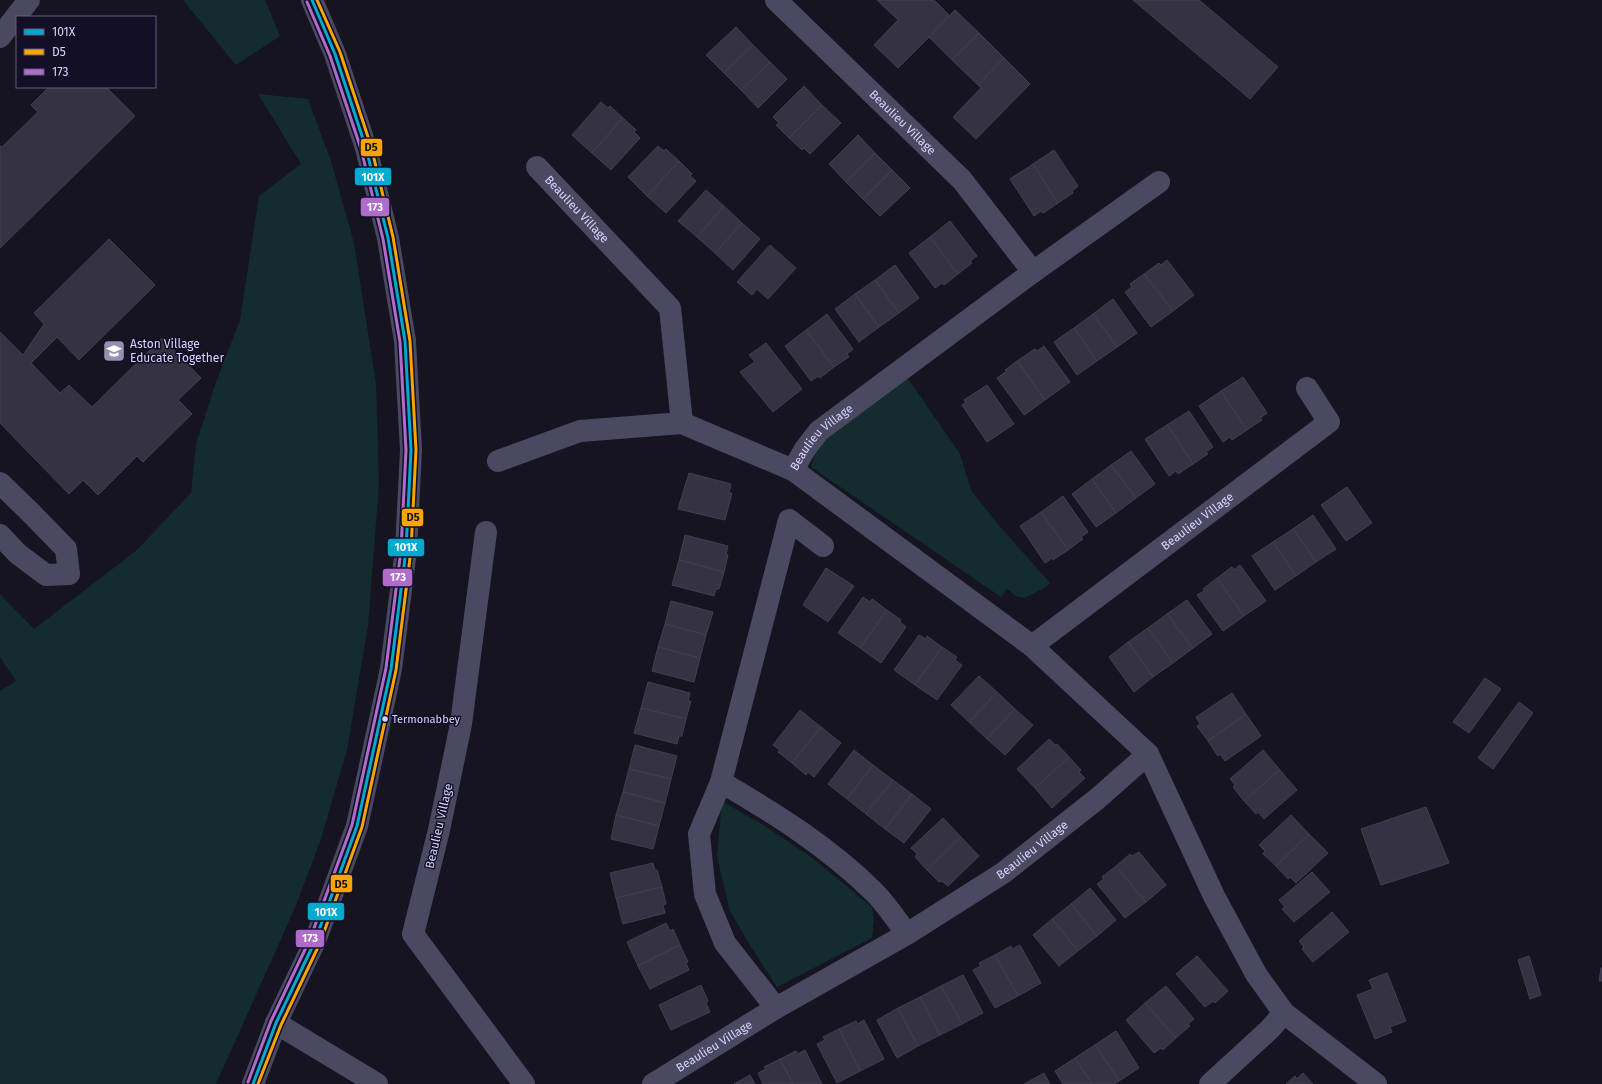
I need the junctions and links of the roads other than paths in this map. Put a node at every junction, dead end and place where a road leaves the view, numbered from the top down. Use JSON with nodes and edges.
{"nodes":[{"id":1,"x":29,"y":0,"type":"edge"},
{"id":2,"x":312,"y":0,"type":"edge"},
{"id":3,"x":776,"y":0,"type":"edge"},
{"id":4,"x":16,"y":16,"type":"edge"},
{"id":5,"x":16,"y":17,"type":"edge"},
{"id":6,"x":0,"y":37,"type":"edge"},
{"id":7,"x":537,"y":166,"type":"dead end"},
{"id":8,"x":1159,"y":182,"type":"dead end"},
{"id":9,"x":1033,"y":272,"type":"junction"},
{"id":10,"x":1307,"y":388,"type":"dead end"},
{"id":11,"x":682,"y":423,"type":"junction"},
{"id":12,"x":498,"y":461,"type":"dead end"},
{"id":13,"x":793,"y":470,"type":"junction"},
{"id":14,"x":0,"y":483,"type":"edge"},
{"id":15,"x":486,"y":532,"type":"dead end"},
{"id":16,"x":0,"y":536,"type":"edge"},
{"id":17,"x":823,"y":546,"type":"dead end"},
{"id":18,"x":1032,"y":646,"type":"junction"},
{"id":19,"x":1148,"y":754,"type":"junction"},
{"id":20,"x":721,"y":782,"type":"junction"},
{"id":21,"x":907,"y":934,"type":"junction"},
{"id":22,"x":776,"y":1008,"type":"junction"},
{"id":23,"x":1284,"y":1013,"type":"junction"},
{"id":24,"x":276,"y":1023,"type":"junction"},
{"id":25,"x":253,"y":1084,"type":"edge"},
{"id":26,"x":377,"y":1084,"type":"edge"},
{"id":27,"x":524,"y":1084,"type":"edge"},
{"id":28,"x":653,"y":1084,"type":"edge"},
{"id":29,"x":1210,"y":1084,"type":"edge"},
{"id":30,"x":1376,"y":1084,"type":"edge"}],
"edges":[{"from":1,"to":4,"type":"street"},
{"from":2,"to":24,"type":"street"},
{"from":3,"to":9,"type":"street","name":"Beaulieu Village"},
{"from":5,"to":6,"type":"street"},
{"from":7,"to":11,"type":"street","name":"Beaulieu Village"},
{"from":8,"to":9,"type":"street","name":"Beaulieu Village"},
{"from":9,"to":13,"type":"street","name":"Beaulieu Village"},
{"from":10,"to":18,"type":"street","name":"Beaulieu Village"},
{"from":11,"to":12,"type":"street"},
{"from":11,"to":13,"type":"street"},
{"from":13,"to":18,"type":"street","name":"Beaulieu Village"},
{"from":14,"to":16,"type":"street"},
{"from":15,"to":27,"type":"street","name":"Beaulieu Village"},
{"from":17,"to":20,"type":"street"},
{"from":18,"to":19,"type":"street","name":"Beaulieu Village"},
{"from":19,"to":21,"type":"street","name":"Beaulieu Village"},
{"from":19,"to":23,"type":"street","name":"Beaulieu Village"},
{"from":20,"to":21,"type":"street"},
{"from":20,"to":22,"type":"street"},
{"from":21,"to":22,"type":"street","name":"Beaulieu Village"},
{"from":22,"to":28,"type":"street","name":"Beaulieu Village"},
{"from":23,"to":29,"type":"street"},
{"from":23,"to":30,"type":"street","name":"Beaulieu Village"},
{"from":24,"to":25,"type":"street"},
{"from":24,"to":26,"type":"street"}]}
